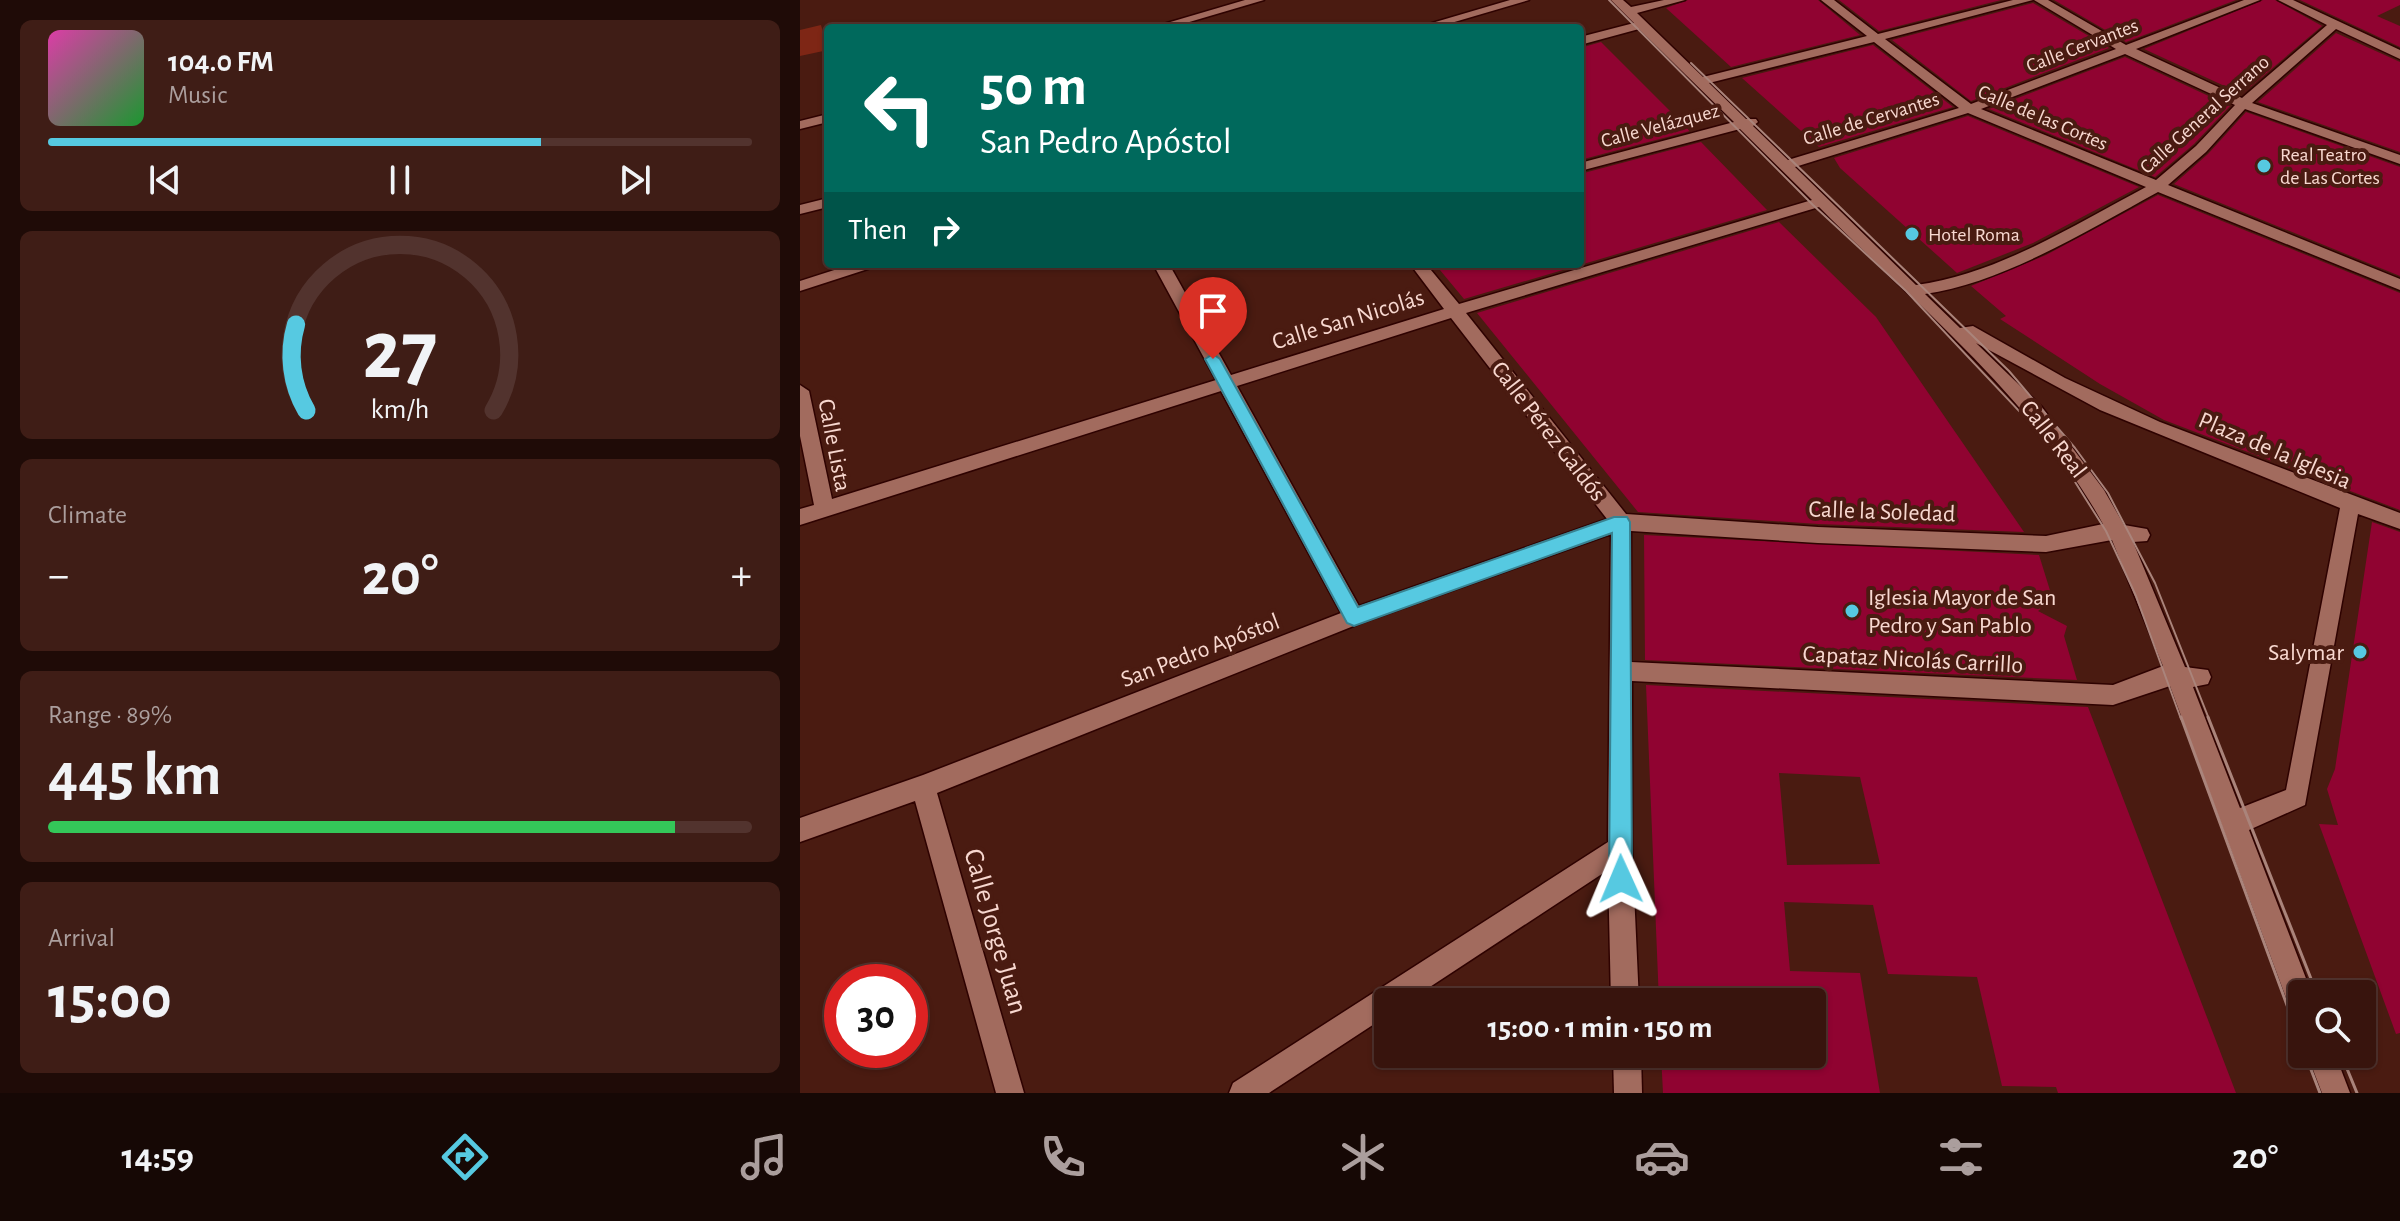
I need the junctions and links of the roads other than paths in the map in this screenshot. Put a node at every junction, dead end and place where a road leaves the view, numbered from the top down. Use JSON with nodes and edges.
{"nodes":[{"id":1,"x":1258,"y":0,"type":"edge"},
{"id":2,"x":1523,"y":0,"type":"edge"},
{"id":3,"x":1617,"y":0,"type":"edge"},
{"id":4,"x":1679,"y":0,"type":"edge"},
{"id":5,"x":1827,"y":0,"type":"edge"},
{"id":6,"x":2027,"y":0,"type":"edge"},
{"id":7,"x":2040,"y":0,"type":"edge"},
{"id":8,"x":2254,"y":0,"type":"edge"},
{"id":9,"x":2284,"y":0,"type":"edge"},
{"id":10,"x":1629,"y":11,"type":"junction"},
{"id":11,"x":1177,"y":24,"type":"edge"},
{"id":12,"x":1436,"y":24,"type":"edge"},
{"id":13,"x":1643,"y":24,"type":"junction"},
{"id":14,"x":2335,"y":24,"type":"junction"},
{"id":15,"x":1877,"y":37,"type":"junction"},
{"id":16,"x":1584,"y":40,"type":"edge"},
{"id":17,"x":2127,"y":50,"type":"junction"},
{"id":18,"x":2400,"y":55,"type":"edge"},
{"id":19,"x":1702,"y":81,"type":"junction"},
{"id":20,"x":2243,"y":104,"type":"junction"},
{"id":21,"x":1969,"y":109,"type":"junction"},
{"id":22,"x":824,"y":119,"type":"edge"},
{"id":23,"x":1747,"y":122,"type":"junction"},
{"id":24,"x":800,"y":125,"type":"edge"},
{"id":25,"x":2400,"y":160,"type":"edge"},
{"id":26,"x":1785,"y":165,"type":"junction"},
{"id":27,"x":1584,"y":166,"type":"edge"},
{"id":28,"x":2158,"y":186,"type":"junction"},
{"id":29,"x":1822,"y":202,"type":"junction"},
{"id":30,"x":824,"y":203,"type":"edge"},
{"id":31,"x":800,"y":210,"type":"edge"},
{"id":32,"x":856,"y":268,"type":"edge"},
{"id":33,"x":1163,"y":268,"type":"edge"},
{"id":34,"x":1421,"y":268,"type":"edge"},
{"id":35,"x":2400,"y":285,"type":"edge"},
{"id":36,"x":800,"y":286,"type":"edge"},
{"id":37,"x":1914,"y":290,"type":"junction"},
{"id":38,"x":1455,"y":311,"type":"junction"},
{"id":39,"x":1944,"y":318,"type":"junction"},
{"id":40,"x":1226,"y":383,"type":"junction"},
{"id":41,"x":800,"y":391,"type":"edge"},
{"id":42,"x":2350,"y":504,"type":"junction"},
{"id":43,"x":824,"y":509,"type":"junction"},
{"id":44,"x":800,"y":517,"type":"edge"},
{"id":45,"x":2400,"y":521,"type":"edge"},
{"id":46,"x":1621,"y":522,"type":"junction"},
{"id":47,"x":2118,"y":532,"type":"junction"},
{"id":48,"x":2140,"y":535,"type":"dead end"},
{"id":49,"x":1354,"y":617,"type":"junction"},
{"id":50,"x":1620,"y":671,"type":"junction"},
{"id":51,"x":2189,"y":676,"type":"junction"},
{"id":52,"x":923,"y":787,"type":"junction"},
{"id":53,"x":2233,"y":821,"type":"junction"},
{"id":54,"x":800,"y":830,"type":"edge"},
{"id":55,"x":1620,"y":848,"type":"junction"},
{"id":56,"x":2293,"y":980,"type":"edge"},
{"id":57,"x":1625,"y":988,"type":"edge"},
{"id":58,"x":1627,"y":1068,"type":"edge"},
{"id":59,"x":2326,"y":1068,"type":"edge"},
{"id":60,"x":1010,"y":1093,"type":"edge"},
{"id":61,"x":1243,"y":1093,"type":"edge"},
{"id":62,"x":1628,"y":1093,"type":"edge"},
{"id":63,"x":2336,"y":1093,"type":"edge"}],
"edges":[{"from":1,"to":11,"type":"street"},
{"from":2,"to":12,"type":"street"},
{"from":3,"to":10,"type":"street","name":"Calle Real"},
{"from":4,"to":10,"type":"street"},
{"from":5,"to":15,"type":"street","name":"Calle de las Cortes"},
{"from":6,"to":15,"type":"street"},
{"from":7,"to":17,"type":"street"},
{"from":8,"to":17,"type":"street","name":"Calle Cervantes"},
{"from":9,"to":14,"type":"street"},
{"from":10,"to":13,"type":"street","name":"Calle Real"},
{"from":13,"to":16,"type":"street"},
{"from":13,"to":19,"type":"street","name":"Calle Real"},
{"from":14,"to":18,"type":"street"},
{"from":14,"to":20,"type":"street","name":"Calle General Serrano"},
{"from":15,"to":19,"type":"street"},
{"from":15,"to":21,"type":"street","name":"Calle de las Cortes"},
{"from":17,"to":20,"type":"street"},
{"from":17,"to":21,"type":"street","name":"Calle Cervantes"},
{"from":19,"to":23,"type":"street","name":"Calle Real"},
{"from":20,"to":25,"type":"street"},
{"from":20,"to":28,"type":"street","name":"Calle General Serrano"},
{"from":21,"to":26,"type":"street","name":"Calle de Cervantes"},
{"from":21,"to":28,"type":"street","name":"Calle de las Cortes"},
{"from":22,"to":24,"type":"street"},
{"from":23,"to":26,"type":"street","name":"Calle Real"},
{"from":23,"to":27,"type":"street","name":"Calle Velázquez"},
{"from":26,"to":29,"type":"street","name":"Calle Real"},
{"from":28,"to":35,"type":"street","name":"Calle de las Cortes"},
{"from":28,"to":37,"type":"street","name":"Calle General Serrano"},
{"from":29,"to":37,"type":"street","name":"Calle Real"},
{"from":29,"to":38,"type":"street","name":"Calle San Nicolás"},
{"from":30,"to":31,"type":"street"},
{"from":32,"to":36,"type":"street"},
{"from":33,"to":40,"type":"street"},
{"from":34,"to":38,"type":"street","name":"Calle Pérez Galdós"},
{"from":37,"to":39,"type":"street","name":"Calle Real"},
{"from":38,"to":40,"type":"street","name":"Calle San Nicolás"},
{"from":38,"to":46,"type":"street","name":"Calle Pérez Galdós"},
{"from":39,"to":42,"type":"street","name":"Plaza de la Iglesia"},
{"from":39,"to":47,"type":"street","name":"Calle Real"},
{"from":40,"to":43,"type":"street","name":"Calle San Nicolás"},
{"from":40,"to":49,"type":"street"},
{"from":41,"to":43,"type":"street","name":"Calle Lista"},
{"from":42,"to":45,"type":"street"},
{"from":42,"to":53,"type":"street","name":"Plaza de la Iglesia"},
{"from":43,"to":44,"type":"street","name":"Calle San Nicolás"},
{"from":46,"to":47,"type":"street","name":"Calle la Soledad"},
{"from":46,"to":49,"type":"street","name":"San Pedro Apóstol"},
{"from":46,"to":50,"type":"street","name":"Calle Pérez Galdós"},
{"from":47,"to":48,"type":"street","name":"Calle la Soledad"},
{"from":47,"to":51,"type":"street","name":"Calle Real"},
{"from":49,"to":52,"type":"street","name":"San Pedro Apóstol"},
{"from":50,"to":51,"type":"street","name":"Capataz Nicolás Carrillo"},
{"from":50,"to":55,"type":"street","name":"Calle Pérez Galdós"},
{"from":51,"to":53,"type":"street","name":"Calle Real"},
{"from":52,"to":54,"type":"street","name":"San Pedro Apóstol"},
{"from":52,"to":60,"type":"street","name":"Calle Jorge Juan"},
{"from":53,"to":56,"type":"street","name":"Calle Real"},
{"from":55,"to":57,"type":"street","name":"Calle Pérez Galdós"},
{"from":55,"to":61,"type":"street"},
{"from":58,"to":62,"type":"street"},
{"from":59,"to":63,"type":"street"}]}
